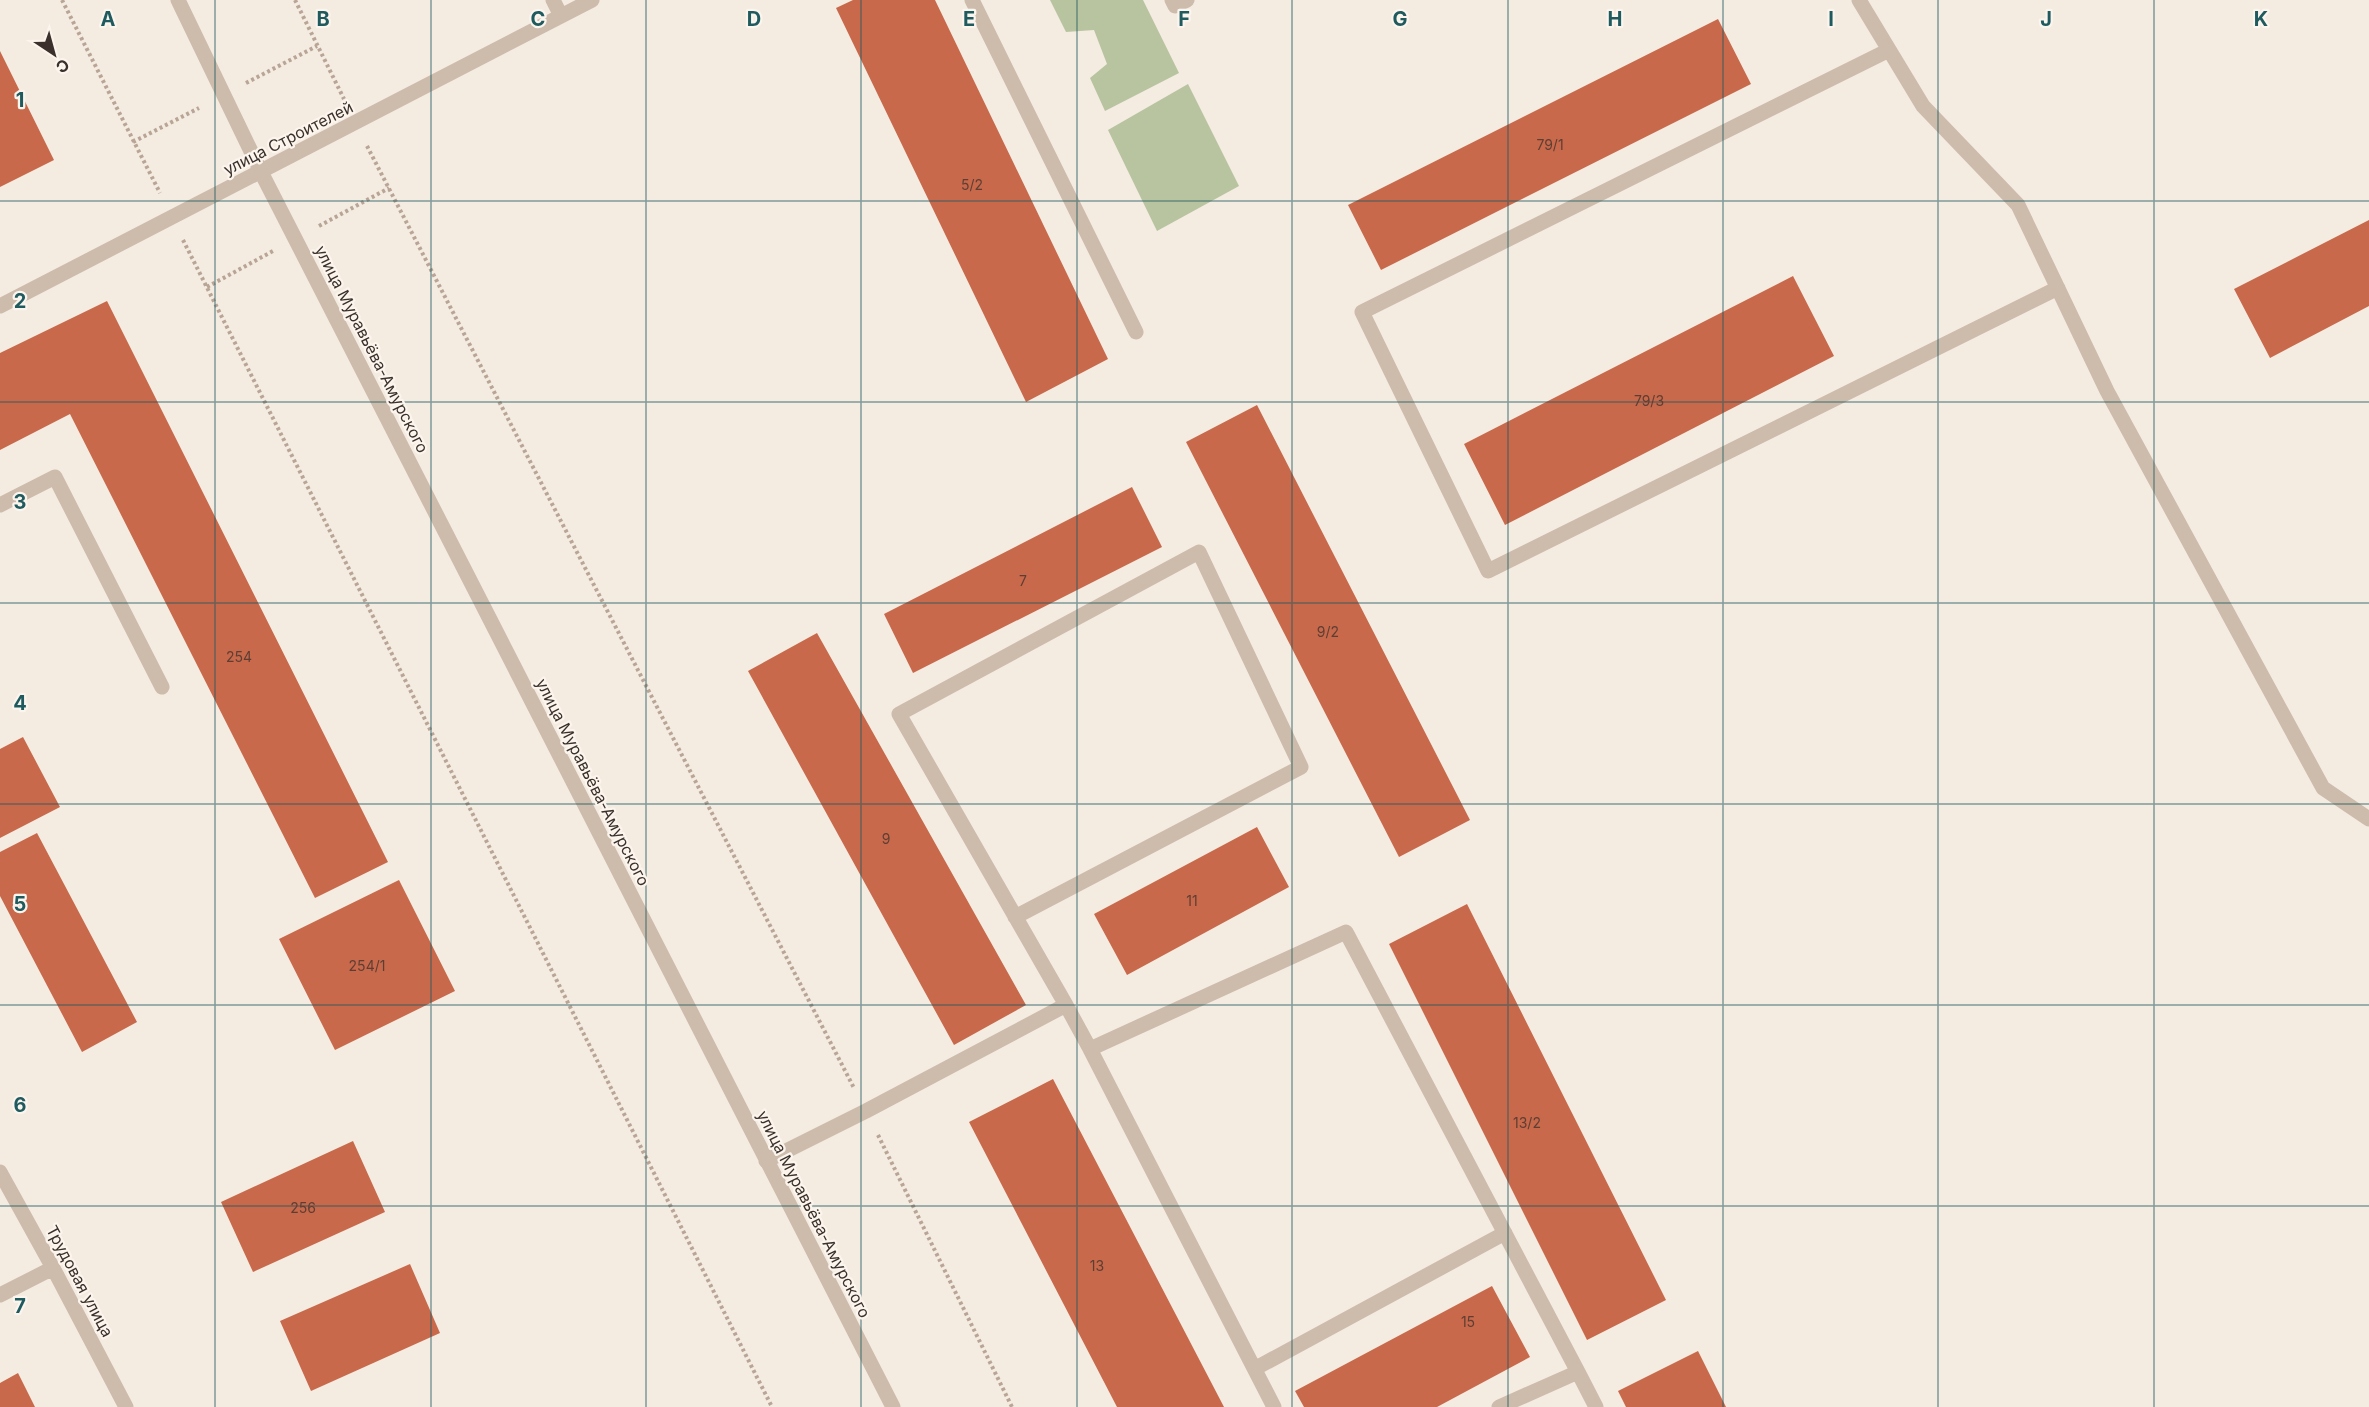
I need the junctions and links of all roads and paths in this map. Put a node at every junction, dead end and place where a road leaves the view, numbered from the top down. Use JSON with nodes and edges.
{"nodes":[{"id":1,"x":62,"y":0,"type":"edge"},
{"id":2,"x":178,"y":0,"type":"edge"},
{"id":3,"x":295,"y":0,"type":"edge"},
{"id":4,"x":553,"y":0,"type":"edge"},
{"id":5,"x":592,"y":0,"type":"edge"},
{"id":6,"x":972,"y":0,"type":"edge"},
{"id":7,"x":1172,"y":0,"type":"edge"},
{"id":8,"x":1187,"y":0,"type":"edge"},
{"id":9,"x":1859,"y":0,"type":"edge"},
{"id":10,"x":561,"y":16,"type":"junction"},
{"id":11,"x":1889,"y":50,"type":"junction"},
{"id":12,"x":356,"y":123,"type":"junction"},
{"id":13,"x":261,"y":172,"type":"junction"},
{"id":14,"x":172,"y":218,"type":"junction"},
{"id":15,"x":2058,"y":288,"type":"junction"},
{"id":16,"x":0,"y":306,"type":"edge"},
{"id":17,"x":1136,"y":332,"type":"dead end"},
{"id":18,"x":0,"y":505,"type":"edge"},
{"id":19,"x":162,"y":687,"type":"dead end"},
{"id":20,"x":2369,"y":819,"type":"edge"},
{"id":21,"x":1015,"y":916,"type":"junction"},
{"id":22,"x":1066,"y":1005,"type":"junction"},
{"id":23,"x":1090,"y":1049,"type":"junction"},
{"id":24,"x":866,"y":1111,"type":"junction"},
{"id":25,"x":766,"y":1161,"type":"junction"},
{"id":26,"x":0,"y":1172,"type":"edge"},
{"id":27,"x":1505,"y":1233,"type":"junction"},
{"id":28,"x":53,"y":1268,"type":"junction"},
{"id":29,"x":0,"y":1295,"type":"edge"},
{"id":30,"x":1256,"y":1368,"type":"junction"},
{"id":31,"x":1578,"y":1372,"type":"junction"},
{"id":32,"x":126,"y":1407,"type":"edge"},
{"id":33,"x":772,"y":1407,"type":"edge"},
{"id":34,"x":893,"y":1407,"type":"edge"},
{"id":35,"x":1012,"y":1407,"type":"edge"},
{"id":36,"x":1274,"y":1407,"type":"edge"},
{"id":37,"x":1498,"y":1407,"type":"edge"},
{"id":38,"x":1596,"y":1407,"type":"edge"}],
"edges":[{"from":1,"to":14,"type":"path"},
{"from":2,"to":13,"type":"street"},
{"from":3,"to":12,"type":"path"},
{"from":4,"to":10,"type":"street"},
{"from":5,"to":10,"type":"street","name":"улица Строителей"},
{"from":6,"to":17,"type":"street"},
{"from":7,"to":8,"type":"street"},
{"from":9,"to":11,"type":"street"},
{"from":10,"to":12,"type":"street","name":"улица Строителей"},
{"from":11,"to":15,"type":"street"},
{"from":11,"to":15,"type":"street"},
{"from":12,"to":13,"type":"street","name":"улица Строителей"},
{"from":12,"to":24,"type":"path"},
{"from":13,"to":14,"type":"street","name":"улица Строителей"},
{"from":13,"to":25,"type":"street","name":"улица Муравьёва-Амурского"},
{"from":14,"to":16,"type":"street","name":"улица Строителей"},
{"from":14,"to":33,"type":"path"},
{"from":15,"to":20,"type":"street"},
{"from":18,"to":19,"type":"street"},
{"from":21,"to":21,"type":"street"},
{"from":21,"to":22,"type":"street"},
{"from":22,"to":23,"type":"street"},
{"from":22,"to":24,"type":"street"},
{"from":23,"to":27,"type":"street"},
{"from":23,"to":30,"type":"street"},
{"from":24,"to":25,"type":"street"},
{"from":24,"to":35,"type":"path"},
{"from":25,"to":34,"type":"street","name":"улица Муравьёва-Амурского"},
{"from":26,"to":28,"type":"street","name":"Трудовая улица"},
{"from":27,"to":30,"type":"street"},
{"from":27,"to":31,"type":"street"},
{"from":28,"to":29,"type":"street"},
{"from":28,"to":32,"type":"street","name":"Трудовая улица"},
{"from":30,"to":36,"type":"street"},
{"from":31,"to":37,"type":"street"},
{"from":31,"to":38,"type":"street"}]}
